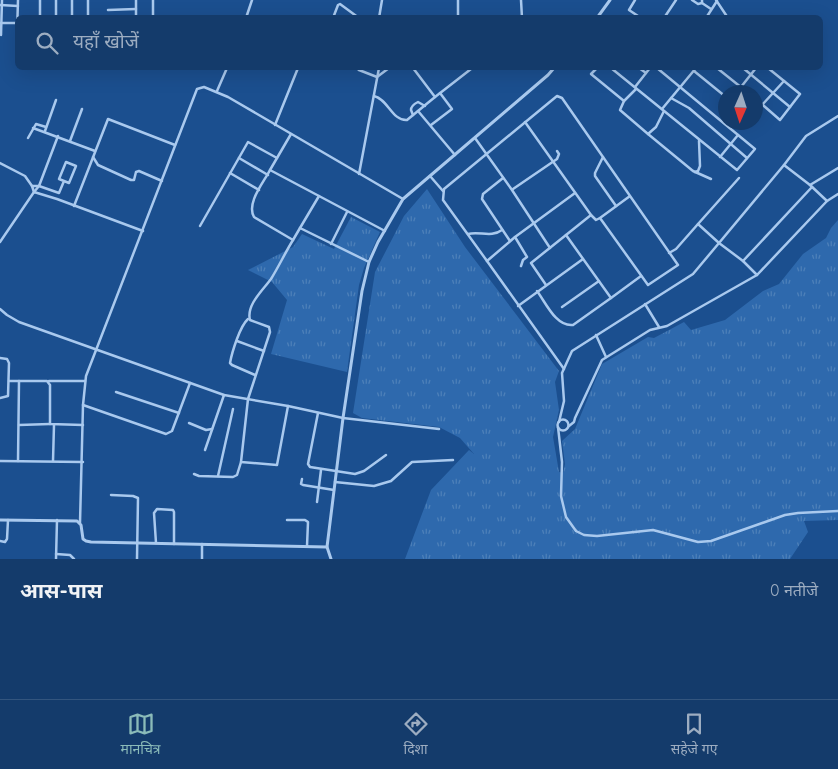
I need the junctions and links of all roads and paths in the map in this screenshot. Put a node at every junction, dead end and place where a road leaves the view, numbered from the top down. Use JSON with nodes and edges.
{"nodes":[{"id":1,"x":2,"y":0,"type":"edge"},
{"id":2,"x":18,"y":0,"type":"edge"},
{"id":3,"x":40,"y":0,"type":"edge"},
{"id":4,"x":56,"y":0,"type":"edge"},
{"id":5,"x":72,"y":0,"type":"edge"},
{"id":6,"x":88,"y":0,"type":"edge"},
{"id":7,"x":136,"y":0,"type":"edge"},
{"id":8,"x":153,"y":0,"type":"edge"},
{"id":9,"x":252,"y":0,"type":"edge"},
{"id":10,"x":382,"y":0,"type":"edge"},
{"id":11,"x":458,"y":0,"type":"edge"},
{"id":12,"x":521,"y":0,"type":"edge"},
{"id":13,"x":610,"y":0,"type":"edge"},
{"id":14,"x":635,"y":0,"type":"edge"},
{"id":15,"x":676,"y":0,"type":"edge"},
{"id":16,"x":692,"y":0,"type":"edge"},
{"id":17,"x":716,"y":1,"type":"edge"},
{"id":18,"x":702,"y":2,"type":"edge"},
{"id":19,"x":1,"y":5,"type":"edge"},
{"id":20,"x":18,"y":6,"type":"junction"},
{"id":21,"x":136,"y":9,"type":"junction"},
{"id":22,"x":108,"y":10,"type":"dead end"},
{"id":23,"x":711,"y":10,"type":"junction"},
{"id":24,"x":17,"y":15,"type":"edge"},
{"id":25,"x":40,"y":15,"type":"edge"},
{"id":26,"x":56,"y":15,"type":"edge"},
{"id":27,"x":72,"y":15,"type":"edge"},
{"id":28,"x":88,"y":15,"type":"edge"},
{"id":29,"x":136,"y":15,"type":"edge"},
{"id":30,"x":154,"y":15,"type":"edge"},
{"id":31,"x":247,"y":15,"type":"edge"},
{"id":32,"x":334,"y":15,"type":"edge"},
{"id":33,"x":355,"y":15,"type":"edge"},
{"id":34,"x":380,"y":15,"type":"edge"},
{"id":35,"x":458,"y":15,"type":"edge"},
{"id":36,"x":522,"y":15,"type":"edge"},
{"id":37,"x":599,"y":15,"type":"edge"},
{"id":38,"x":636,"y":15,"type":"edge"},
{"id":39,"x":667,"y":15,"type":"edge"},
{"id":40,"x":708,"y":15,"type":"edge"},
{"id":41,"x":726,"y":15,"type":"edge"},
{"id":42,"x":15,"y":23,"type":"edge"},
{"id":43,"x":0,"y":24,"type":"edge"},
{"id":44,"x":0,"y":35,"type":"edge"},
{"id":45,"x":226,"y":70,"type":"edge"},
{"id":46,"x":297,"y":70,"type":"edge"},
{"id":47,"x":359,"y":70,"type":"edge"},
{"id":48,"x":379,"y":70,"type":"edge"},
{"id":49,"x":386,"y":70,"type":"edge"},
{"id":50,"x":415,"y":70,"type":"edge"},
{"id":51,"x":468,"y":70,"type":"edge"},
{"id":52,"x":552,"y":70,"type":"edge"},
{"id":53,"x":595,"y":70,"type":"edge"},
{"id":54,"x":613,"y":70,"type":"edge"},
{"id":55,"x":642,"y":70,"type":"edge"},
{"id":56,"x":648,"y":70,"type":"edge"},
{"id":57,"x":659,"y":70,"type":"edge"},
{"id":58,"x":694,"y":70,"type":"edge"},
{"id":59,"x":696,"y":70,"type":"edge"},
{"id":60,"x":720,"y":70,"type":"edge"},
{"id":61,"x":746,"y":70,"type":"edge"},
{"id":62,"x":754,"y":70,"type":"edge"},
{"id":63,"x":770,"y":70,"type":"edge"},
{"id":64,"x":646,"y":73,"type":"junction"},
{"id":65,"x":751,"y":74,"type":"junction"},
{"id":66,"x":377,"y":77,"type":"junction"},
{"id":67,"x":784,"y":81,"type":"junction"},
{"id":68,"x":738,"y":85,"type":"edge"},
{"id":69,"x":743,"y":85,"type":"edge"},
{"id":70,"x":635,"y":88,"type":"junction"},
{"id":71,"x":680,"y":88,"type":"junction"},
{"id":72,"x":718,"y":90,"type":"edge"},
{"id":73,"x":217,"y":91,"type":"junction"},
{"id":74,"x":440,"y":93,"type":"junction"},
{"id":75,"x":774,"y":93,"type":"junction"},
{"id":76,"x":374,"y":96,"type":"junction"},
{"id":77,"x":435,"y":97,"type":"junction"},
{"id":78,"x":671,"y":98,"type":"junction"},
{"id":79,"x":56,"y":100,"type":"dead end"},
{"id":80,"x":624,"y":101,"type":"junction"},
{"id":81,"x":763,"y":104,"type":"edge"},
{"id":82,"x":425,"y":106,"type":"junction"},
{"id":83,"x":763,"y":106,"type":"edge"},
{"id":84,"x":790,"y":107,"type":"junction"},
{"id":85,"x":82,"y":109,"type":"dead end"},
{"id":86,"x":663,"y":110,"type":"junction"},
{"id":87,"x":418,"y":111,"type":"junction"},
{"id":88,"x":414,"y":115,"type":"junction"},
{"id":89,"x":838,"y":116,"type":"edge"},
{"id":90,"x":525,"y":122,"type":"junction"},
{"id":91,"x":275,"y":125,"type":"junction"},
{"id":92,"x":431,"y":125,"type":"junction"},
{"id":93,"x":46,"y":127,"type":"junction"},
{"id":94,"x":34,"y":128,"type":"junction"},
{"id":95,"x":44,"y":131,"type":"junction"},
{"id":96,"x":292,"y":134,"type":"junction"},
{"id":97,"x":648,"y":134,"type":"junction"},
{"id":98,"x":738,"y":135,"type":"junction"},
{"id":99,"x":58,"y":136,"type":"junction"},
{"id":100,"x":28,"y":138,"type":"dead end"},
{"id":101,"x":475,"y":138,"type":"junction"},
{"id":102,"x":699,"y":140,"type":"junction"},
{"id":103,"x":70,"y":141,"type":"junction"},
{"id":104,"x":175,"y":144,"type":"junction"},
{"id":105,"x":730,"y":145,"type":"junction"},
{"id":106,"x":95,"y":151,"type":"junction"},
{"id":107,"x":557,"y":151,"type":"dead end"},
{"id":108,"x":486,"y":154,"type":"junction"},
{"id":109,"x":455,"y":155,"type":"junction"},
{"id":110,"x":93,"y":157,"type":"junction"},
{"id":111,"x":603,"y":157,"type":"junction"},
{"id":112,"x":720,"y":157,"type":"junction"},
{"id":113,"x":239,"y":158,"type":"junction"},
{"id":114,"x":277,"y":158,"type":"junction"},
{"id":115,"x":747,"y":158,"type":"junction"},
{"id":116,"x":553,"y":162,"type":"junction"},
{"id":117,"x":0,"y":163,"type":"edge"},
{"id":118,"x":784,"y":165,"type":"junction"},
{"id":119,"x":838,"y":168,"type":"edge"},
{"id":120,"x":270,"y":170,"type":"junction"},
{"id":121,"x":694,"y":171,"type":"junction"},
{"id":122,"x":230,"y":173,"type":"junction"},
{"id":123,"x":268,"y":174,"type":"junction"},
{"id":124,"x":359,"y":174,"type":"junction"},
{"id":125,"x":430,"y":176,"type":"junction"},
{"id":126,"x":504,"y":178,"type":"junction"},
{"id":127,"x":739,"y":178,"type":"dead end"},
{"id":128,"x":710,"y":179,"type":"dead end"},
{"id":129,"x":64,"y":181,"type":"junction"},
{"id":130,"x":162,"y":181,"type":"junction"},
{"id":131,"x":32,"y":186,"type":"junction"},
{"id":132,"x":39,"y":186,"type":"junction"},
{"id":133,"x":811,"y":186,"type":"junction"},
{"id":134,"x":260,"y":190,"type":"junction"},
{"id":135,"x":512,"y":190,"type":"junction"},
{"id":136,"x":443,"y":191,"type":"junction"},
{"id":137,"x":34,"y":192,"type":"junction"},
{"id":138,"x":59,"y":192,"type":"junction"},
{"id":139,"x":575,"y":193,"type":"junction"},
{"id":140,"x":838,"y":194,"type":"edge"},
{"id":141,"x":319,"y":196,"type":"junction"},
{"id":142,"x":630,"y":196,"type":"junction"},
{"id":143,"x":57,"y":199,"type":"junction"},
{"id":144,"x":403,"y":199,"type":"junction"},
{"id":145,"x":827,"y":200,"type":"junction"},
{"id":146,"x":74,"y":206,"type":"junction"},
{"id":147,"x":616,"y":206,"type":"junction"},
{"id":148,"x":347,"y":211,"type":"junction"},
{"id":149,"x":591,"y":215,"type":"junction"},
{"id":150,"x":600,"y":218,"type":"junction"},
{"id":151,"x":534,"y":222,"type":"junction"},
{"id":152,"x":698,"y":224,"type":"junction"},
{"id":153,"x":200,"y":226,"type":"dead end"},
{"id":154,"x":300,"y":228,"type":"junction"},
{"id":155,"x":502,"y":230,"type":"junction"},
{"id":156,"x":385,"y":231,"type":"junction"},
{"id":157,"x":143,"y":232,"type":"junction"},
{"id":158,"x":468,"y":234,"type":"junction"},
{"id":159,"x":566,"y":235,"type":"junction"},
{"id":160,"x":514,"y":237,"type":"junction"},
{"id":161,"x":293,"y":240,"type":"junction"},
{"id":162,"x":510,"y":240,"type":"junction"},
{"id":163,"x":0,"y":242,"type":"edge"},
{"id":164,"x":720,"y":243,"type":"junction"},
{"id":165,"x":331,"y":244,"type":"junction"},
{"id":166,"x":550,"y":248,"type":"junction"},
{"id":167,"x":669,"y":253,"type":"junction"},
{"id":168,"x":527,"y":257,"type":"junction"},
{"id":169,"x":583,"y":258,"type":"junction"},
{"id":170,"x":487,"y":261,"type":"junction"},
{"id":171,"x":743,"y":261,"type":"junction"},
{"id":172,"x":369,"y":262,"type":"junction"},
{"id":173,"x":531,"y":263,"type":"junction"},
{"id":174,"x":521,"y":266,"type":"dead end"},
{"id":175,"x":757,"y":275,"type":"junction"},
{"id":176,"x":641,"y":276,"type":"junction"},
{"id":177,"x":599,"y":281,"type":"junction"},
{"id":178,"x":546,"y":285,"type":"junction"},
{"id":179,"x":537,"y":291,"type":"junction"},
{"id":180,"x":611,"y":298,"type":"junction"},
{"id":181,"x":645,"y":304,"type":"junction"},
{"id":182,"x":518,"y":306,"type":"junction"},
{"id":183,"x":562,"y":307,"type":"dead end"},
{"id":184,"x":0,"y":308,"type":"edge"},
{"id":185,"x":248,"y":319,"type":"junction"},
{"id":186,"x":659,"y":327,"type":"junction"},
{"id":187,"x":596,"y":335,"type":"junction"},
{"id":188,"x":237,"y":341,"type":"junction"},
{"id":189,"x":95,"y":348,"type":"junction"},
{"id":190,"x":264,"y":351,"type":"junction"},
{"id":191,"x":606,"y":357,"type":"junction"},
{"id":192,"x":0,"y":358,"type":"edge"},
{"id":193,"x":564,"y":369,"type":"junction"},
{"id":194,"x":255,"y":375,"type":"junction"},
{"id":195,"x":9,"y":381,"type":"junction"},
{"id":196,"x":20,"y":381,"type":"junction"},
{"id":197,"x":47,"y":381,"type":"junction"},
{"id":198,"x":85,"y":381,"type":"junction"},
{"id":199,"x":190,"y":383,"type":"junction"},
{"id":200,"x":116,"y":392,"type":"dead end"},
{"id":201,"x":224,"y":395,"type":"junction"},
{"id":202,"x":0,"y":398,"type":"edge"},
{"id":203,"x":248,"y":399,"type":"junction"},
{"id":204,"x":83,"y":405,"type":"junction"},
{"id":205,"x":288,"y":406,"type":"junction"},
{"id":206,"x":233,"y":409,"type":"dead end"},
{"id":207,"x":318,"y":412,"type":"junction"},
{"id":208,"x":561,"y":412,"type":"junction"},
{"id":209,"x":178,"y":413,"type":"junction"},
{"id":210,"x":343,"y":418,"type":"junction"},
{"id":211,"x":574,"y":418,"type":"junction"},
{"id":212,"x":564,"y":420,"type":"junction"},
{"id":213,"x":568,"y":421,"type":"junction"},
{"id":214,"x":559,"y":422,"type":"junction"},
{"id":215,"x":189,"y":423,"type":"dead end"},
{"id":216,"x":50,"y":424,"type":"junction"},
{"id":217,"x":19,"y":425,"type":"junction"},
{"id":218,"x":54,"y":425,"type":"junction"},
{"id":219,"x":83,"y":426,"type":"junction"},
{"id":220,"x":569,"y":426,"type":"junction"},
{"id":221,"x":558,"y":427,"type":"junction"},
{"id":222,"x":212,"y":429,"type":"junction"},
{"id":223,"x":439,"y":429,"type":"dead end"},
{"id":224,"x":564,"y":430,"type":"junction"},
{"id":225,"x":559,"y":436,"type":"junction"},
{"id":226,"x":205,"y":450,"type":"dead end"},
{"id":227,"x":386,"y":455,"type":"dead end"},
{"id":228,"x":0,"y":460,"type":"edge"},
{"id":229,"x":453,"y":460,"type":"dead end"},
{"id":230,"x":18,"y":461,"type":"junction"},
{"id":231,"x":53,"y":461,"type":"junction"},
{"id":232,"x":82,"y":462,"type":"junction"},
{"id":233,"x":240,"y":462,"type":"junction"},
{"id":234,"x":321,"y":470,"type":"junction"},
{"id":235,"x":336,"y":472,"type":"junction"},
{"id":236,"x":194,"y":474,"type":"dead end"},
{"id":237,"x":218,"y":476,"type":"junction"},
{"id":238,"x":302,"y":478,"type":"dead end"},
{"id":239,"x":335,"y":482,"type":"junction"},
{"id":240,"x":319,"y":488,"type":"junction"},
{"id":241,"x":334,"y":490,"type":"junction"},
{"id":242,"x":111,"y":495,"type":"dead end"},
{"id":243,"x":317,"y":502,"type":"dead end"},
{"id":244,"x":838,"y":511,"type":"edge"},
{"id":245,"x":0,"y":520,"type":"edge"},
{"id":246,"x":8,"y":520,"type":"junction"},
{"id":247,"x":56,"y":520,"type":"junction"},
{"id":248,"x":287,"y":520,"type":"dead end"},
{"id":249,"x":80,"y":523,"type":"junction"},
{"id":250,"x":0,"y":541,"type":"edge"},
{"id":251,"x":137,"y":543,"type":"junction"},
{"id":252,"x":156,"y":543,"type":"junction"},
{"id":253,"x":174,"y":544,"type":"junction"},
{"id":254,"x":202,"y":544,"type":"junction"},
{"id":255,"x":307,"y":546,"type":"junction"},
{"id":256,"x":327,"y":547,"type":"junction"},
{"id":257,"x":56,"y":554,"type":"junction"},
{"id":258,"x":56,"y":559,"type":"edge"},
{"id":259,"x":74,"y":559,"type":"edge"},
{"id":260,"x":137,"y":559,"type":"edge"},
{"id":261,"x":202,"y":559,"type":"edge"},
{"id":262,"x":331,"y":559,"type":"edge"}],
"edges":[{"from":1,"to":19,"type":"street"},
{"from":2,"to":20,"type":"street"},
{"from":3,"to":25,"type":"street"},
{"from":4,"to":26,"type":"street"},
{"from":5,"to":27,"type":"street"},
{"from":6,"to":28,"type":"street"},
{"from":7,"to":21,"type":"street"},
{"from":8,"to":30,"type":"street"},
{"from":9,"to":31,"type":"street"},
{"from":10,"to":34,"type":"street"},
{"from":11,"to":35,"type":"street"},
{"from":12,"to":36,"type":"street"},
{"from":13,"to":37,"type":"street"},
{"from":14,"to":38,"type":"street"},
{"from":15,"to":39,"type":"street"},
{"from":16,"to":18,"type":"street"},
{"from":17,"to":23,"type":"street"},
{"from":17,"to":41,"type":"street"},
{"from":18,"to":23,"type":"street"},
{"from":19,"to":20,"type":"street"},
{"from":19,"to":43,"type":"street"},
{"from":20,"to":24,"type":"street"},
{"from":21,"to":22,"type":"street"},
{"from":21,"to":29,"type":"street"},
{"from":23,"to":40,"type":"street"},
{"from":32,"to":33,"type":"street"},
{"from":42,"to":43,"type":"street"},
{"from":43,"to":44,"type":"street"},
{"from":45,"to":73,"type":"street"},
{"from":46,"to":91,"type":"street"},
{"from":47,"to":66,"type":"street"},
{"from":48,"to":66,"type":"street"},
{"from":49,"to":66,"type":"street"},
{"from":50,"to":77,"type":"street"},
{"from":51,"to":74,"type":"street"},
{"from":52,"to":101,"type":"street"},
{"from":53,"to":80,"type":"street"},
{"from":54,"to":70,"type":"street"},
{"from":55,"to":64,"type":"street"},
{"from":56,"to":64,"type":"street"},
{"from":57,"to":71,"type":"street"},
{"from":58,"to":71,"type":"street"},
{"from":59,"to":72,"type":"street"},
{"from":60,"to":68,"type":"street"},
{"from":61,"to":65,"type":"street"},
{"from":62,"to":65,"type":"street"},
{"from":63,"to":67,"type":"street"},
{"from":64,"to":70,"type":"street"},
{"from":65,"to":69,"type":"street"},
{"from":65,"to":75,"type":"street"},
{"from":66,"to":76,"type":"street"},
{"from":67,"to":75,"type":"street"},
{"from":67,"to":84,"type":"street"},
{"from":70,"to":80,"type":"street"},
{"from":70,"to":86,"type":"street"},
{"from":71,"to":78,"type":"street"},
{"from":71,"to":98,"type":"street"},
{"from":73,"to":91,"type":"street"},
{"from":73,"to":104,"type":"street"},
{"from":74,"to":77,"type":"street"},
{"from":74,"to":92,"type":"street"},
{"from":75,"to":81,"type":"street"},
{"from":75,"to":84,"type":"street"},
{"from":76,"to":88,"type":"street"},
{"from":76,"to":124,"type":"street"},
{"from":77,"to":82,"type":"street"},
{"from":78,"to":86,"type":"street"},
{"from":78,"to":105,"type":"street"},
{"from":79,"to":93,"type":"street"},
{"from":80,"to":97,"type":"street"},
{"from":82,"to":87,"type":"street"},
{"from":82,"to":88,"type":"street"},
{"from":83,"to":84,"type":"street"},
{"from":85,"to":103,"type":"street"},
{"from":86,"to":97,"type":"street"},
{"from":86,"to":102,"type":"street"},
{"from":87,"to":88,"type":"street"},
{"from":87,"to":92,"type":"street"},
{"from":89,"to":118,"type":"street"},
{"from":90,"to":108,"type":"street"},
{"from":90,"to":111,"type":"street"},
{"from":90,"to":116,"type":"street"},
{"from":91,"to":96,"type":"street"},
{"from":92,"to":109,"type":"street"},
{"from":93,"to":94,"type":"street"},
{"from":93,"to":95,"type":"street"},
{"from":94,"to":95,"type":"street"},
{"from":94,"to":100,"type":"street"},
{"from":95,"to":99,"type":"street"},
{"from":96,"to":114,"type":"street"},
{"from":96,"to":124,"type":"street"},
{"from":97,"to":121,"type":"street"},
{"from":98,"to":105,"type":"street"},
{"from":98,"to":115,"type":"street"},
{"from":99,"to":103,"type":"street"},
{"from":99,"to":132,"type":"street"},
{"from":101,"to":108,"type":"street"},
{"from":101,"to":109,"type":"street"},
{"from":102,"to":112,"type":"street"},
{"from":102,"to":121,"type":"street"},
{"from":103,"to":106,"type":"street"},
{"from":104,"to":106,"type":"street"},
{"from":104,"to":130,"type":"street"},
{"from":105,"to":112,"type":"street"},
{"from":105,"to":115,"type":"street"},
{"from":106,"to":110,"type":"street"},
{"from":107,"to":116,"type":"street"},
{"from":108,"to":126,"type":"street"},
{"from":108,"to":136,"type":"street"},
{"from":109,"to":125,"type":"street"},
{"from":110,"to":130,"type":"street"},
{"from":110,"to":146,"type":"street"},
{"from":111,"to":142,"type":"street"},
{"from":111,"to":147,"type":"street"},
{"from":112,"to":115,"type":"street"},
{"from":113,"to":114,"type":"street"},
{"from":113,"to":122,"type":"street"},
{"from":113,"to":123,"type":"street"},
{"from":114,"to":120,"type":"street"},
{"from":116,"to":135,"type":"street"},
{"from":116,"to":139,"type":"street"},
{"from":117,"to":131,"type":"street"},
{"from":118,"to":133,"type":"street"},
{"from":118,"to":164,"type":"street"},
{"from":119,"to":133,"type":"street"},
{"from":120,"to":123,"type":"street"},
{"from":120,"to":141,"type":"street"},
{"from":121,"to":128,"type":"street"},
{"from":122,"to":134,"type":"street"},
{"from":122,"to":153,"type":"street"},
{"from":123,"to":134,"type":"street"},
{"from":124,"to":144,"type":"street"},
{"from":125,"to":136,"type":"street"},
{"from":125,"to":144,"type":"street"},
{"from":126,"to":135,"type":"street"},
{"from":126,"to":155,"type":"street"},
{"from":127,"to":152,"type":"street"},
{"from":129,"to":129,"type":"street"},
{"from":129,"to":138,"type":"street"},
{"from":130,"to":157,"type":"street"},
{"from":131,"to":132,"type":"street"},
{"from":131,"to":137,"type":"street"},
{"from":132,"to":137,"type":"street"},
{"from":132,"to":138,"type":"street"},
{"from":133,"to":145,"type":"street"},
{"from":133,"to":171,"type":"street"},
{"from":134,"to":161,"type":"street"},
{"from":135,"to":151,"type":"street"},
{"from":136,"to":158,"type":"street"},
{"from":137,"to":143,"type":"street"},
{"from":137,"to":163,"type":"street"},
{"from":138,"to":143,"type":"street"},
{"from":139,"to":149,"type":"street"},
{"from":139,"to":151,"type":"street"},
{"from":140,"to":145,"type":"street"},
{"from":141,"to":148,"type":"street"},
{"from":141,"to":154,"type":"street"},
{"from":142,"to":147,"type":"street"},
{"from":142,"to":167,"type":"street"},
{"from":143,"to":146,"type":"street"},
{"from":144,"to":156,"type":"street"},
{"from":145,"to":175,"type":"street"},
{"from":146,"to":157,"type":"street"},
{"from":147,"to":150,"type":"street"},
{"from":148,"to":156,"type":"street"},
{"from":148,"to":165,"type":"street"},
{"from":149,"to":150,"type":"street"},
{"from":149,"to":159,"type":"street"},
{"from":150,"to":176,"type":"street"},
{"from":151,"to":160,"type":"street"},
{"from":151,"to":166,"type":"street"},
{"from":152,"to":164,"type":"street"},
{"from":152,"to":167,"type":"street"},
{"from":154,"to":161,"type":"street"},
{"from":154,"to":165,"type":"street"},
{"from":155,"to":158,"type":"street"},
{"from":155,"to":162,"type":"street"},
{"from":156,"to":172,"type":"street"},
{"from":157,"to":189,"type":"street"},
{"from":158,"to":170,"type":"street"},
{"from":159,"to":166,"type":"street"},
{"from":159,"to":169,"type":"street"},
{"from":160,"to":162,"type":"street"},
{"from":160,"to":168,"type":"street"},
{"from":161,"to":185,"type":"street"},
{"from":162,"to":170,"type":"street"},
{"from":164,"to":171,"type":"street"},
{"from":164,"to":181,"type":"street"},
{"from":165,"to":172,"type":"street"},
{"from":166,"to":173,"type":"street"},
{"from":167,"to":176,"type":"street"},
{"from":168,"to":173,"type":"street"},
{"from":168,"to":174,"type":"street"},
{"from":169,"to":177,"type":"street"},
{"from":169,"to":178,"type":"street"},
{"from":170,"to":182,"type":"street"},
{"from":171,"to":175,"type":"street"},
{"from":172,"to":210,"type":"street"},
{"from":173,"to":178,"type":"street"},
{"from":175,"to":186,"type":"street"},
{"from":176,"to":180,"type":"street"},
{"from":177,"to":180,"type":"street"},
{"from":177,"to":183,"type":"street"},
{"from":178,"to":179,"type":"street"},
{"from":179,"to":180,"type":"street"},
{"from":179,"to":182,"type":"street"},
{"from":181,"to":186,"type":"street"},
{"from":181,"to":187,"type":"street"},
{"from":182,"to":193,"type":"street"},
{"from":184,"to":189,"type":"street"},
{"from":185,"to":188,"type":"street"},
{"from":185,"to":190,"type":"street"},
{"from":186,"to":191,"type":"street"},
{"from":187,"to":191,"type":"street"},
{"from":187,"to":193,"type":"street"},
{"from":188,"to":190,"type":"street"},
{"from":188,"to":194,"type":"street"},
{"from":189,"to":198,"type":"street"},
{"from":189,"to":199,"type":"street"},
{"from":190,"to":194,"type":"street"},
{"from":191,"to":211,"type":"street"},
{"from":192,"to":195,"type":"street"},
{"from":193,"to":208,"type":"street"},
{"from":194,"to":203,"type":"street"},
{"from":195,"to":196,"type":"street"},
{"from":195,"to":202,"type":"street"},
{"from":196,"to":197,"type":"street"},
{"from":196,"to":217,"type":"street"},
{"from":197,"to":198,"type":"street"},
{"from":197,"to":216,"type":"street"},
{"from":198,"to":204,"type":"street"},
{"from":199,"to":201,"type":"street"},
{"from":199,"to":209,"type":"street"},
{"from":200,"to":209,"type":"street"},
{"from":201,"to":203,"type":"street"},
{"from":201,"to":222,"type":"street"},
{"from":203,"to":205,"type":"street"},
{"from":203,"to":233,"type":"street"},
{"from":204,"to":209,"type":"street"},
{"from":204,"to":219,"type":"street"},
{"from":205,"to":207,"type":"street"},
{"from":205,"to":233,"type":"street"},
{"from":206,"to":237,"type":"street"},
{"from":207,"to":210,"type":"street"},
{"from":207,"to":234,"type":"street"},
{"from":208,"to":212,"type":"street"},
{"from":208,"to":214,"type":"street"},
{"from":210,"to":223,"type":"street"},
{"from":210,"to":235,"type":"street"},
{"from":211,"to":213,"type":"street"},
{"from":211,"to":220,"type":"street"},
{"from":212,"to":213,"type":"street"},
{"from":212,"to":214,"type":"street"},
{"from":213,"to":220,"type":"street"},
{"from":214,"to":221,"type":"street"},
{"from":215,"to":222,"type":"street"},
{"from":216,"to":217,"type":"street"},
{"from":216,"to":218,"type":"street"},
{"from":217,"to":230,"type":"street"},
{"from":218,"to":219,"type":"street"},
{"from":218,"to":231,"type":"street"},
{"from":219,"to":232,"type":"street"},
{"from":220,"to":224,"type":"street"},
{"from":221,"to":224,"type":"street"},
{"from":221,"to":225,"type":"street"},
{"from":222,"to":226,"type":"street"},
{"from":224,"to":225,"type":"street"},
{"from":225,"to":244,"type":"street"},
{"from":227,"to":235,"type":"street"},
{"from":228,"to":230,"type":"street"},
{"from":229,"to":239,"type":"street"},
{"from":230,"to":231,"type":"street"},
{"from":231,"to":232,"type":"street"},
{"from":232,"to":249,"type":"street"},
{"from":233,"to":237,"type":"street"},
{"from":234,"to":235,"type":"street"},
{"from":234,"to":240,"type":"street"},
{"from":235,"to":239,"type":"street"},
{"from":236,"to":237,"type":"street"},
{"from":238,"to":240,"type":"street"},
{"from":239,"to":241,"type":"street"},
{"from":240,"to":241,"type":"street"},
{"from":240,"to":243,"type":"street"},
{"from":241,"to":256,"type":"street"},
{"from":242,"to":251,"type":"street"},
{"from":245,"to":246,"type":"street"},
{"from":246,"to":247,"type":"street"},
{"from":246,"to":250,"type":"street"},
{"from":247,"to":249,"type":"street"},
{"from":247,"to":257,"type":"street"},
{"from":248,"to":255,"type":"street"},
{"from":249,"to":251,"type":"street"},
{"from":251,"to":252,"type":"street"},
{"from":251,"to":260,"type":"street"},
{"from":252,"to":253,"type":"street"},
{"from":252,"to":253,"type":"street"},
{"from":253,"to":254,"type":"street"},
{"from":254,"to":255,"type":"street"},
{"from":254,"to":261,"type":"street"},
{"from":255,"to":256,"type":"street"},
{"from":256,"to":262,"type":"street"},
{"from":257,"to":258,"type":"street"},
{"from":257,"to":259,"type":"street"}]}
